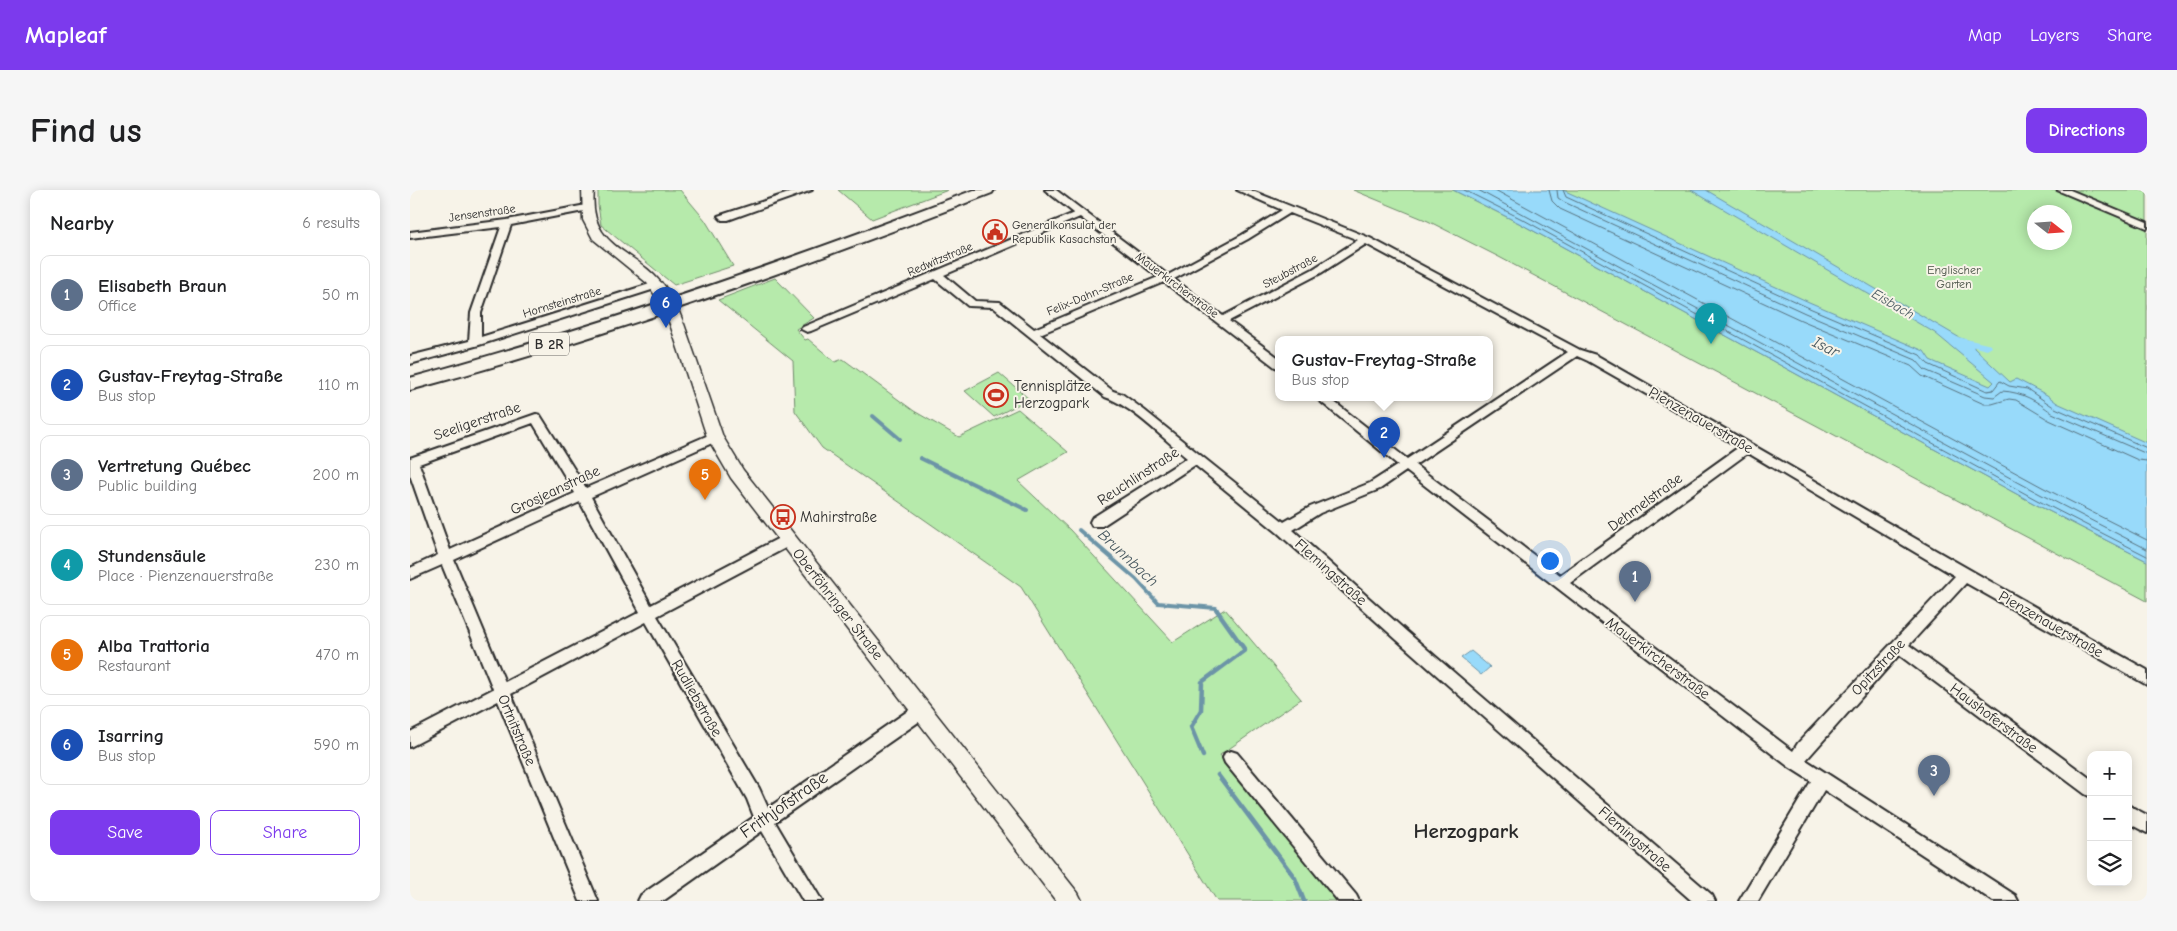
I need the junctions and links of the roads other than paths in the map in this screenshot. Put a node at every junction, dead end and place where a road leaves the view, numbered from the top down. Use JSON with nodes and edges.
{"nodes":[{"id":1,"x":588,"y":190,"type":"edge"},
{"id":2,"x":807,"y":190,"type":"edge"},
{"id":3,"x":970,"y":190,"type":"edge"},
{"id":4,"x":987,"y":190,"type":"edge"},
{"id":5,"x":1050,"y":190,"type":"edge"},
{"id":6,"x":1242,"y":190,"type":"edge"},
{"id":7,"x":2062,"y":190,"type":"edge"},
{"id":8,"x":586,"y":208,"type":"junction"},
{"id":9,"x":1290,"y":209,"type":"junction"},
{"id":10,"x":1082,"y":213,"type":"junction"},
{"id":11,"x":723,"y":216,"type":"dead end"},
{"id":12,"x":507,"y":223,"type":"junction"},
{"id":13,"x":2147,"y":225,"type":"edge"},
{"id":14,"x":410,"y":234,"type":"edge"},
{"id":15,"x":1366,"y":240,"type":"junction"},
{"id":16,"x":817,"y":251,"type":"junction"},
{"id":17,"x":936,"y":274,"type":"junction"},
{"id":18,"x":1168,"y":278,"type":"junction"},
{"id":19,"x":660,"y":291,"type":"junction"},
{"id":20,"x":686,"y":299,"type":"junction"},
{"id":21,"x":1224,"y":320,"type":"junction"},
{"id":22,"x":807,"y":329,"type":"dead end"},
{"id":23,"x":1033,"y":334,"type":"junction"},
{"id":24,"x":475,"y":343,"type":"junction"},
{"id":25,"x":1576,"y":352,"type":"junction"},
{"id":26,"x":410,"y":360,"type":"edge"},
{"id":27,"x":1275,"y":361,"type":"edge"},
{"id":28,"x":410,"y":370,"type":"edge"},
{"id":29,"x":410,"y":377,"type":"edge"},
{"id":30,"x":410,"y":384,"type":"edge"},
{"id":31,"x":410,"y":390,"type":"edge"},
{"id":32,"x":1326,"y":401,"type":"edge"},
{"id":33,"x":715,"y":437,"type":"junction"},
{"id":34,"x":1748,"y":447,"type":"junction"},
{"id":35,"x":1196,"y":458,"type":"junction"},
{"id":36,"x":1406,"y":465,"type":"junction"},
{"id":37,"x":582,"y":494,"type":"junction"},
{"id":38,"x":1097,"y":522,"type":"dead end"},
{"id":39,"x":1283,"y":529,"type":"junction"},
{"id":40,"x":788,"y":540,"type":"junction"},
{"id":41,"x":446,"y":558,"type":"junction"},
{"id":42,"x":410,"y":574,"type":"edge"},
{"id":43,"x":1963,"y":574,"type":"junction"},
{"id":44,"x":1560,"y":583,"type":"junction"},
{"id":45,"x":648,"y":613,"type":"junction"},
{"id":46,"x":1898,"y":646,"type":"junction"},
{"id":47,"x":2147,"y":678,"type":"edge"},
{"id":48,"x":501,"y":691,"type":"junction"},
{"id":49,"x":921,"y":711,"type":"junction"},
{"id":50,"x":410,"y":740,"type":"edge"},
{"id":51,"x":1231,"y":758,"type":"dead end"},
{"id":52,"x":1795,"y":762,"type":"junction"},
{"id":53,"x":1822,"y":778,"type":"junction"},
{"id":54,"x":2087,"y":786,"type":"edge"},
{"id":55,"x":2132,"y":816,"type":"edge"},
{"id":56,"x":764,"y":819,"type":"junction"},
{"id":57,"x":2147,"y":826,"type":"edge"},
{"id":58,"x":589,"y":901,"type":"edge"},
{"id":59,"x":648,"y":901,"type":"edge"},
{"id":60,"x":813,"y":901,"type":"edge"},
{"id":61,"x":1070,"y":901,"type":"edge"},
{"id":62,"x":1350,"y":901,"type":"edge"},
{"id":63,"x":1706,"y":901,"type":"edge"},
{"id":64,"x":1748,"y":901,"type":"edge"},
{"id":65,"x":2009,"y":901,"type":"edge"}],
"edges":[{"from":1,"to":8,"type":"main road","name":"Oberföhringer Straße"},
{"from":2,"to":11,"type":"street"},
{"from":3,"to":16,"type":"highway","number":"B 2R"},
{"from":4,"to":16,"type":"highway","number":"B 2R"},
{"from":5,"to":10,"type":"street","name":"Mauerkircherstraße"},
{"from":6,"to":9,"type":"street","name":"Pienzenauerstraße"},
{"from":7,"to":13,"type":"street"},
{"from":8,"to":12,"type":"street","name":"Jensenstraße"},
{"from":8,"to":19,"type":"main road","name":"Oberföhringer Straße"},
{"from":9,"to":15,"type":"street","name":"Pienzenauerstraße"},
{"from":9,"to":18,"type":"street","name":"Felix-Dahn-Straße"},
{"from":10,"to":17,"type":"street","name":"Redwitzstraße"},
{"from":10,"to":18,"type":"street","name":"Mauerkircherstraße"},
{"from":12,"to":14,"type":"street","name":"Jensenstraße"},
{"from":12,"to":24,"type":"street"},
{"from":15,"to":21,"type":"street","name":"Steubstraße"},
{"from":15,"to":25,"type":"street","name":"Pienzenauerstraße"},
{"from":16,"to":19,"type":"highway","number":"B 2R"},
{"from":16,"to":20,"type":"highway","number":"B 2R"},
{"from":17,"to":22,"type":"street","name":"Redwitzstraße"},
{"from":17,"to":23,"type":"street","name":"Flemingstraße"},
{"from":18,"to":21,"type":"street","name":"Mauerkircherstraße"},
{"from":18,"to":23,"type":"street","name":"Felix-Dahn-Straße"},
{"from":19,"to":24,"type":"street","name":"Hornsteinstraße"},
{"from":19,"to":28,"type":"highway"},
{"from":19,"to":29,"type":"highway","number":"B 2R"},
{"from":19,"to":33,"type":"main road","name":"Oberföhringer Straße","bridge":true},
{"from":20,"to":30,"type":"highway","number":"B 2R"},
{"from":20,"to":31,"type":"highway"},
{"from":21,"to":27,"type":"street","name":"Mauerkircherstraße"},
{"from":23,"to":35,"type":"street","name":"Flemingstraße"},
{"from":24,"to":26,"type":"street","name":"Hornsteinstraße"},
{"from":25,"to":34,"type":"street","name":"Pienzenauerstraße"},
{"from":25,"to":36,"type":"street"},
{"from":32,"to":36,"type":"street","name":"Mauerkircherstraße"},
{"from":33,"to":37,"type":"street","name":"Grosjeanstraße"},
{"from":33,"to":40,"type":"main road","name":"Oberföhringer Straße"},
{"from":34,"to":43,"type":"street","name":"Pienzenauerstraße"},
{"from":34,"to":44,"type":"street","name":"Dehmelstraße"},
{"from":35,"to":38,"type":"street","name":"Reuchlinstraße"},
{"from":35,"to":39,"type":"street","name":"Flemingstraße"},
{"from":36,"to":39,"type":"street"},
{"from":36,"to":44,"type":"street","name":"Mauerkircherstraße"},
{"from":37,"to":41,"type":"street","name":"Grosjeanstraße"},
{"from":37,"to":41,"type":"street","name":"Seeligerstraße"},
{"from":37,"to":45,"type":"street","name":"Rudliebstraße"},
{"from":39,"to":63,"type":"street","name":"Flemingstraße"},
{"from":40,"to":45,"type":"street"},
{"from":40,"to":49,"type":"main road","name":"Oberföhringer Straße"},
{"from":41,"to":42,"type":"street","name":"Grosjeanstraße"},
{"from":41,"to":48,"type":"street","name":"Ortnitstraße"},
{"from":43,"to":46,"type":"street","name":"Opitzstraße"},
{"from":43,"to":47,"type":"street","name":"Pienzenauerstraße"},
{"from":44,"to":52,"type":"street","name":"Mauerkircherstraße"},
{"from":45,"to":48,"type":"street"},
{"from":45,"to":56,"type":"street","name":"Rudliebstraße"},
{"from":46,"to":52,"type":"street","name":"Opitzstraße"},
{"from":46,"to":54,"type":"street","name":"Haushoferstraße"},
{"from":48,"to":50,"type":"street"},
{"from":48,"to":58,"type":"street","name":"Ortnitstraße"},
{"from":49,"to":56,"type":"street","name":"Frithjofstraße"},
{"from":49,"to":61,"type":"main road","name":"Oberföhringer Straße"},
{"from":51,"to":62,"type":"street"},
{"from":52,"to":53,"type":"street","name":"Mauerkircherstraße"},
{"from":53,"to":64,"type":"street"},
{"from":53,"to":65,"type":"street","name":"Mauerkircherstraße"},
{"from":55,"to":57,"type":"street"},
{"from":56,"to":59,"type":"street","name":"Frithjofstraße"},
{"from":56,"to":60,"type":"street","name":"Rudliebstraße"}]}
